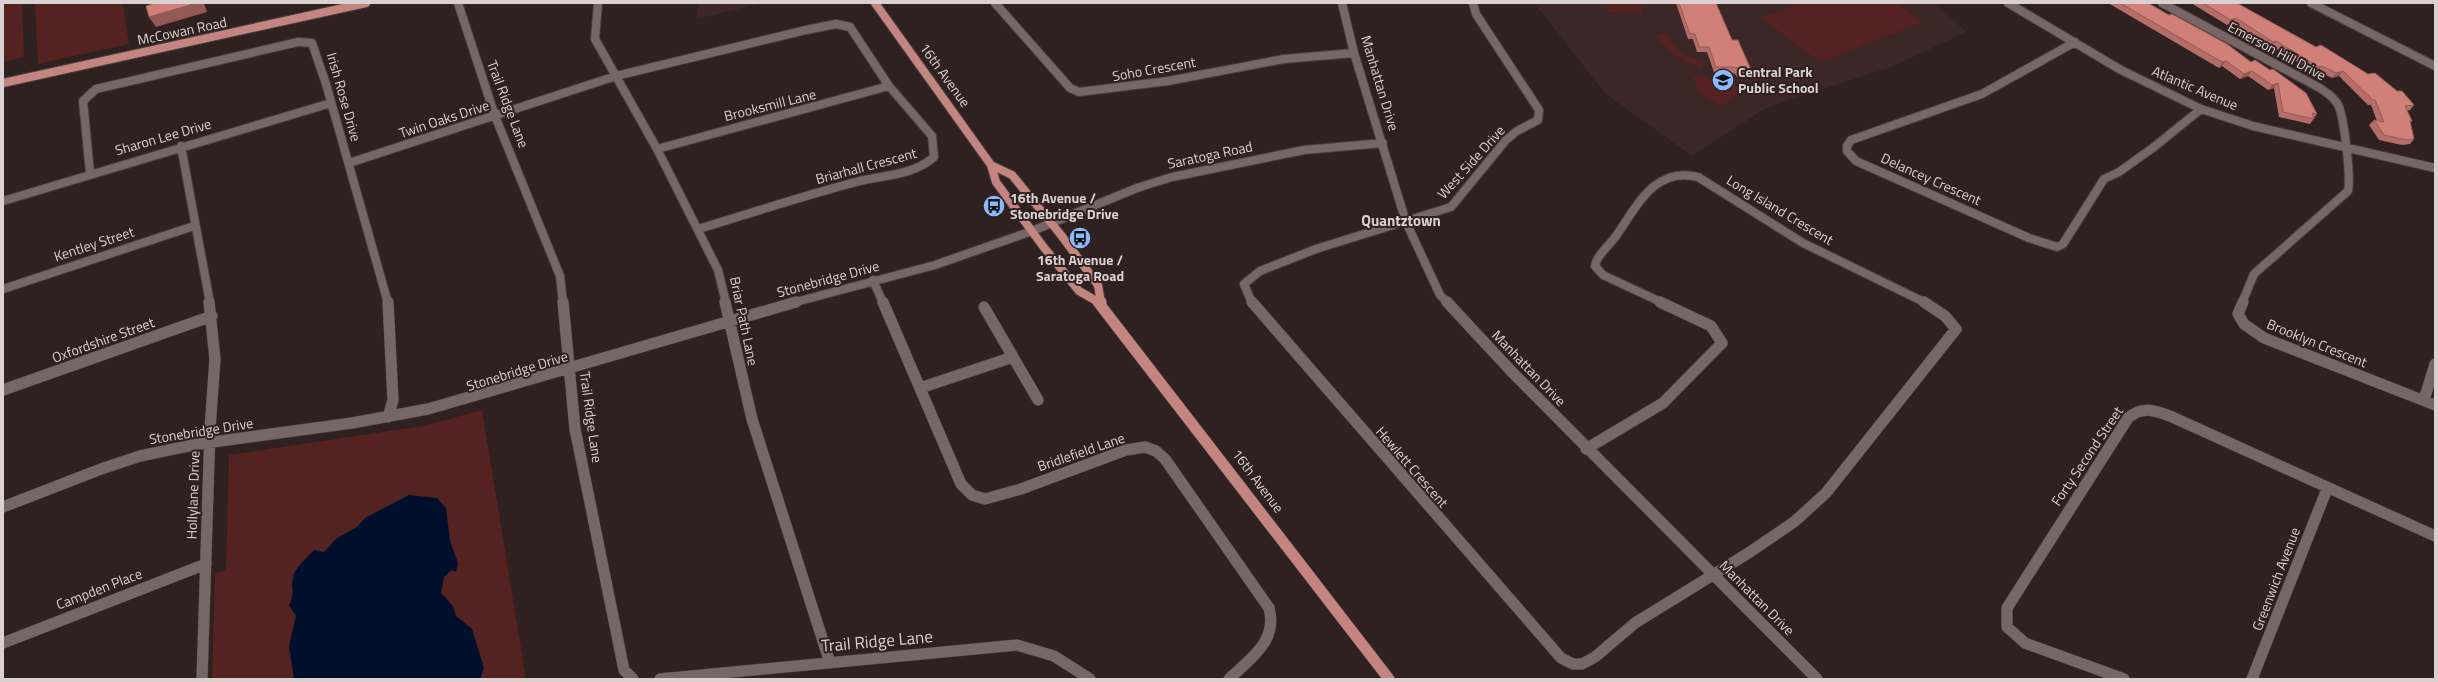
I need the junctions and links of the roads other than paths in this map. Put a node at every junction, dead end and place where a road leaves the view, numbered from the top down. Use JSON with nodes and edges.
{"nodes":[{"id":1,"x":366,"y":3,"type":"edge"},
{"id":2,"x":458,"y":3,"type":"edge"},
{"id":3,"x":598,"y":3,"type":"edge"},
{"id":4,"x":875,"y":3,"type":"edge"},
{"id":5,"x":995,"y":3,"type":"edge"},
{"id":6,"x":1342,"y":3,"type":"edge"},
{"id":7,"x":1473,"y":3,"type":"edge"},
{"id":8,"x":2008,"y":3,"type":"edge"},
{"id":9,"x":2162,"y":3,"type":"edge"},
{"id":10,"x":2311,"y":3,"type":"edge"},
{"id":11,"x":2075,"y":42,"type":"junction"},
{"id":12,"x":1354,"y":53,"type":"junction"},
{"id":13,"x":2435,"y":66,"type":"edge"},
{"id":14,"x":616,"y":76,"type":"junction"},
{"id":15,"x":3,"y":83,"type":"edge"},
{"id":16,"x":889,"y":86,"type":"junction"},
{"id":17,"x":331,"y":103,"type":"junction"},
{"id":18,"x":2201,"y":109,"type":"junction"},
{"id":19,"x":495,"y":116,"type":"junction"},
{"id":20,"x":1383,"y":143,"type":"junction"},
{"id":21,"x":181,"y":146,"type":"junction"},
{"id":22,"x":2346,"y":147,"type":"junction"},
{"id":23,"x":657,"y":149,"type":"junction"},
{"id":24,"x":349,"y":163,"type":"junction"},
{"id":25,"x":991,"y":165,"type":"junction"},
{"id":26,"x":2435,"y":168,"type":"edge"},
{"id":27,"x":90,"y":174,"type":"junction"},
{"id":28,"x":3,"y":201,"type":"edge"},
{"id":29,"x":1406,"y":222,"type":"junction"},
{"id":30,"x":1050,"y":223,"type":"junction"},
{"id":31,"x":194,"y":226,"type":"junction"},
{"id":32,"x":698,"y":229,"type":"junction"},
{"id":33,"x":1032,"y":231,"type":"junction"},
{"id":34,"x":873,"y":280,"type":"junction"},
{"id":35,"x":3,"y":289,"type":"edge"},
{"id":36,"x":1101,"y":304,"type":"junction"},
{"id":37,"x":984,"y":307,"type":"dead end"},
{"id":38,"x":212,"y":316,"type":"junction"},
{"id":39,"x":729,"y":322,"type":"junction"},
{"id":40,"x":1013,"y":357,"type":"junction"},
{"id":41,"x":2435,"y":364,"type":"edge"},
{"id":42,"x":570,"y":369,"type":"junction"},
{"id":43,"x":920,"y":388,"type":"junction"},
{"id":44,"x":3,"y":390,"type":"edge"},
{"id":45,"x":1038,"y":400,"type":"dead end"},
{"id":46,"x":2424,"y":400,"type":"junction"},
{"id":47,"x":2435,"y":405,"type":"edge"},
{"id":48,"x":388,"y":417,"type":"junction"},
{"id":49,"x":210,"y":443,"type":"junction"},
{"id":50,"x":1586,"y":448,"type":"junction"},
{"id":51,"x":2327,"y":489,"type":"junction"},
{"id":52,"x":3,"y":507,"type":"edge"},
{"id":53,"x":2435,"y":536,"type":"edge"},
{"id":54,"x":206,"y":564,"type":"junction"},
{"id":55,"x":1713,"y":574,"type":"junction"},
{"id":56,"x":3,"y":643,"type":"edge"},
{"id":57,"x":830,"y":662,"type":"junction"},
{"id":58,"x":202,"y":679,"type":"edge"},
{"id":59,"x":633,"y":679,"type":"edge"},
{"id":60,"x":660,"y":679,"type":"edge"},
{"id":61,"x":1090,"y":679,"type":"edge"},
{"id":62,"x":1229,"y":679,"type":"edge"},
{"id":63,"x":1389,"y":679,"type":"edge"},
{"id":64,"x":1817,"y":679,"type":"edge"},
{"id":65,"x":2124,"y":679,"type":"edge"},
{"id":66,"x":2252,"y":679,"type":"edge"}],
"edges":[{"from":1,"to":15,"type":"main road","name":"McCowan Road"},
{"from":2,"to":19,"type":"street","name":"Trail Ridge Lane"},
{"from":3,"to":14,"type":"street","name":"Briar Path Lane"},
{"from":4,"to":25,"type":"main road","name":"16th Avenue"},
{"from":5,"to":12,"type":"street","name":"Soho Crescent"},
{"from":6,"to":12,"type":"street","name":"Manhattan Drive"},
{"from":7,"to":29,"type":"street","name":"West Side Drive"},
{"from":8,"to":11,"type":"street","name":"Atlantic Avenue"},
{"from":9,"to":22,"type":"street","name":"Emerson Hill Drive"},
{"from":10,"to":13,"type":"street"},
{"from":11,"to":18,"type":"street","name":"Atlantic Avenue"},
{"from":11,"to":18,"type":"street","name":"Delancey Crescent"},
{"from":12,"to":20,"type":"street","name":"Manhattan Drive"},
{"from":14,"to":16,"type":"street","name":"Briarhall Crescent"},
{"from":14,"to":19,"type":"street","name":"Twin Oaks Drive"},
{"from":14,"to":23,"type":"street","name":"Briar Path Lane"},
{"from":16,"to":23,"type":"street","name":"Brooksmill Lane"},
{"from":16,"to":32,"type":"street","name":"Briarhall Crescent"},
{"from":17,"to":21,"type":"street","name":"Sharon Lee Drive"},
{"from":17,"to":24,"type":"street","name":"Irish Rose Drive"},
{"from":17,"to":27,"type":"street","name":"Irish Rose Drive"},
{"from":18,"to":22,"type":"street","name":"Atlantic Avenue"},
{"from":19,"to":24,"type":"street","name":"Twin Oaks Drive"},
{"from":19,"to":42,"type":"street","name":"Trail Ridge Lane"},
{"from":20,"to":29,"type":"street","name":"Manhattan Drive"},
{"from":20,"to":30,"type":"street","name":"Saratoga Road"},
{"from":21,"to":27,"type":"street","name":"Sharon Lee Drive"},
{"from":21,"to":31,"type":"street","name":"Hollylane Drive"},
{"from":22,"to":26,"type":"street","name":"Atlantic Avenue"},
{"from":22,"to":46,"type":"street","name":"Brooklyn Crescent"},
{"from":23,"to":32,"type":"street","name":"Briar Path Lane"},
{"from":24,"to":48,"type":"street","name":"Irish Rose Drive"},
{"from":25,"to":30,"type":"main road","name":"16th Avenue"},
{"from":25,"to":33,"type":"main road","name":"16th Avenue"},
{"from":27,"to":28,"type":"street","name":"Sharon Lee Drive"},
{"from":29,"to":50,"type":"street","name":"Manhattan Drive"},
{"from":29,"to":55,"type":"street","name":"Hewlett Crescent"},
{"from":30,"to":33,"type":"street","name":"Saratoga Road"},
{"from":30,"to":36,"type":"main road","name":"16th Avenue"},
{"from":31,"to":35,"type":"street","name":"Kentley Street"},
{"from":31,"to":38,"type":"street","name":"Hollylane Drive"},
{"from":32,"to":39,"type":"street","name":"Briar Path Lane"},
{"from":33,"to":34,"type":"street","name":"Stonebridge Drive"},
{"from":33,"to":36,"type":"main road","name":"16th Avenue"},
{"from":34,"to":39,"type":"street","name":"Stonebridge Drive"},
{"from":34,"to":43,"type":"street","name":"Bridlefield Lane"},
{"from":36,"to":63,"type":"main road","name":"16th Avenue"},
{"from":37,"to":40,"type":"street"},
{"from":38,"to":44,"type":"street","name":"Oxfordshire Street"},
{"from":38,"to":49,"type":"street","name":"Hollylane Drive"},
{"from":39,"to":42,"type":"street","name":"Stonebridge Drive"},
{"from":39,"to":57,"type":"street","name":"Briar Path Lane"},
{"from":40,"to":43,"type":"street"},
{"from":40,"to":45,"type":"street"},
{"from":41,"to":46,"type":"street"},
{"from":42,"to":48,"type":"street","name":"Stonebridge Drive"},
{"from":42,"to":59,"type":"street","name":"Trail Ridge Lane"},
{"from":43,"to":62,"type":"street","name":"Bridlefield Lane"},
{"from":46,"to":47,"type":"street","name":"Brooklyn Crescent"},
{"from":48,"to":49,"type":"street","name":"Stonebridge Drive"},
{"from":49,"to":52,"type":"street","name":"Stonebridge Drive"},
{"from":49,"to":54,"type":"street","name":"Hollylane Drive"},
{"from":50,"to":55,"type":"street","name":"Manhattan Drive"},
{"from":50,"to":55,"type":"street","name":"Long Island Crescent"},
{"from":51,"to":53,"type":"street","name":"Forty Second Street"},
{"from":51,"to":65,"type":"street","name":"Forty Second Street"},
{"from":51,"to":66,"type":"street","name":"Greenwich Avenue"},
{"from":54,"to":56,"type":"street","name":"Campden Place"},
{"from":54,"to":58,"type":"street","name":"Hollylane Drive"},
{"from":55,"to":64,"type":"street","name":"Manhattan Drive"},
{"from":57,"to":60,"type":"street","name":"Trail Ridge Lane"},
{"from":57,"to":61,"type":"street","name":"Trail Ridge Lane"}]}
